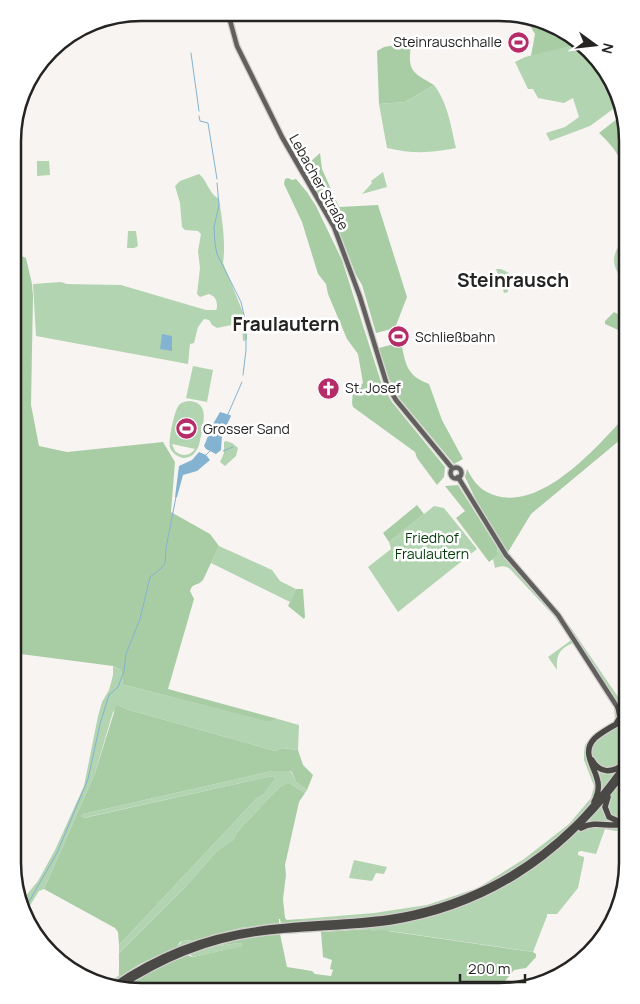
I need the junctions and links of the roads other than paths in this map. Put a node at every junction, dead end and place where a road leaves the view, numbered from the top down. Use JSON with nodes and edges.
{"nodes":[{"id":1,"x":230,"y":21,"type":"edge"},
{"id":2,"x":618,"y":707,"type":"edge"},
{"id":3,"x":618,"y":720,"type":"edge"},
{"id":4,"x":616,"y":724,"type":"joint"},
{"id":5,"x":618,"y":727,"type":"edge"},
{"id":6,"x":618,"y":768,"type":"edge"},
{"id":7,"x":618,"y":773,"type":"edge"},
{"id":8,"x":618,"y":781,"type":"edge"},
{"id":9,"x":611,"y":790,"type":"junction"},
{"id":10,"x":591,"y":808,"type":"junction"},
{"id":11,"x":618,"y":820,"type":"edge"},
{"id":12,"x":618,"y":825,"type":"edge"},
{"id":13,"x":575,"y":831,"type":"junction"},
{"id":14,"x":121,"y":981,"type":"edge"},
{"id":15,"x":127,"y":982,"type":"edge"}],
"edges":[{"from":1,"to":2,"type":"main road","name":"Lebacher Straße"},
{"from":3,"to":4,"type":"highway"},
{"from":4,"to":10,"type":"highway"},
{"from":5,"to":6,"type":"highway"},
{"from":7,"to":10,"type":"highway"},
{"from":8,"to":9,"type":"highway"},
{"from":9,"to":11,"type":"highway"},
{"from":9,"to":13,"type":"highway"},
{"from":10,"to":14,"type":"highway"},
{"from":12,"to":13,"type":"highway"},
{"from":13,"to":15,"type":"highway"}]}
